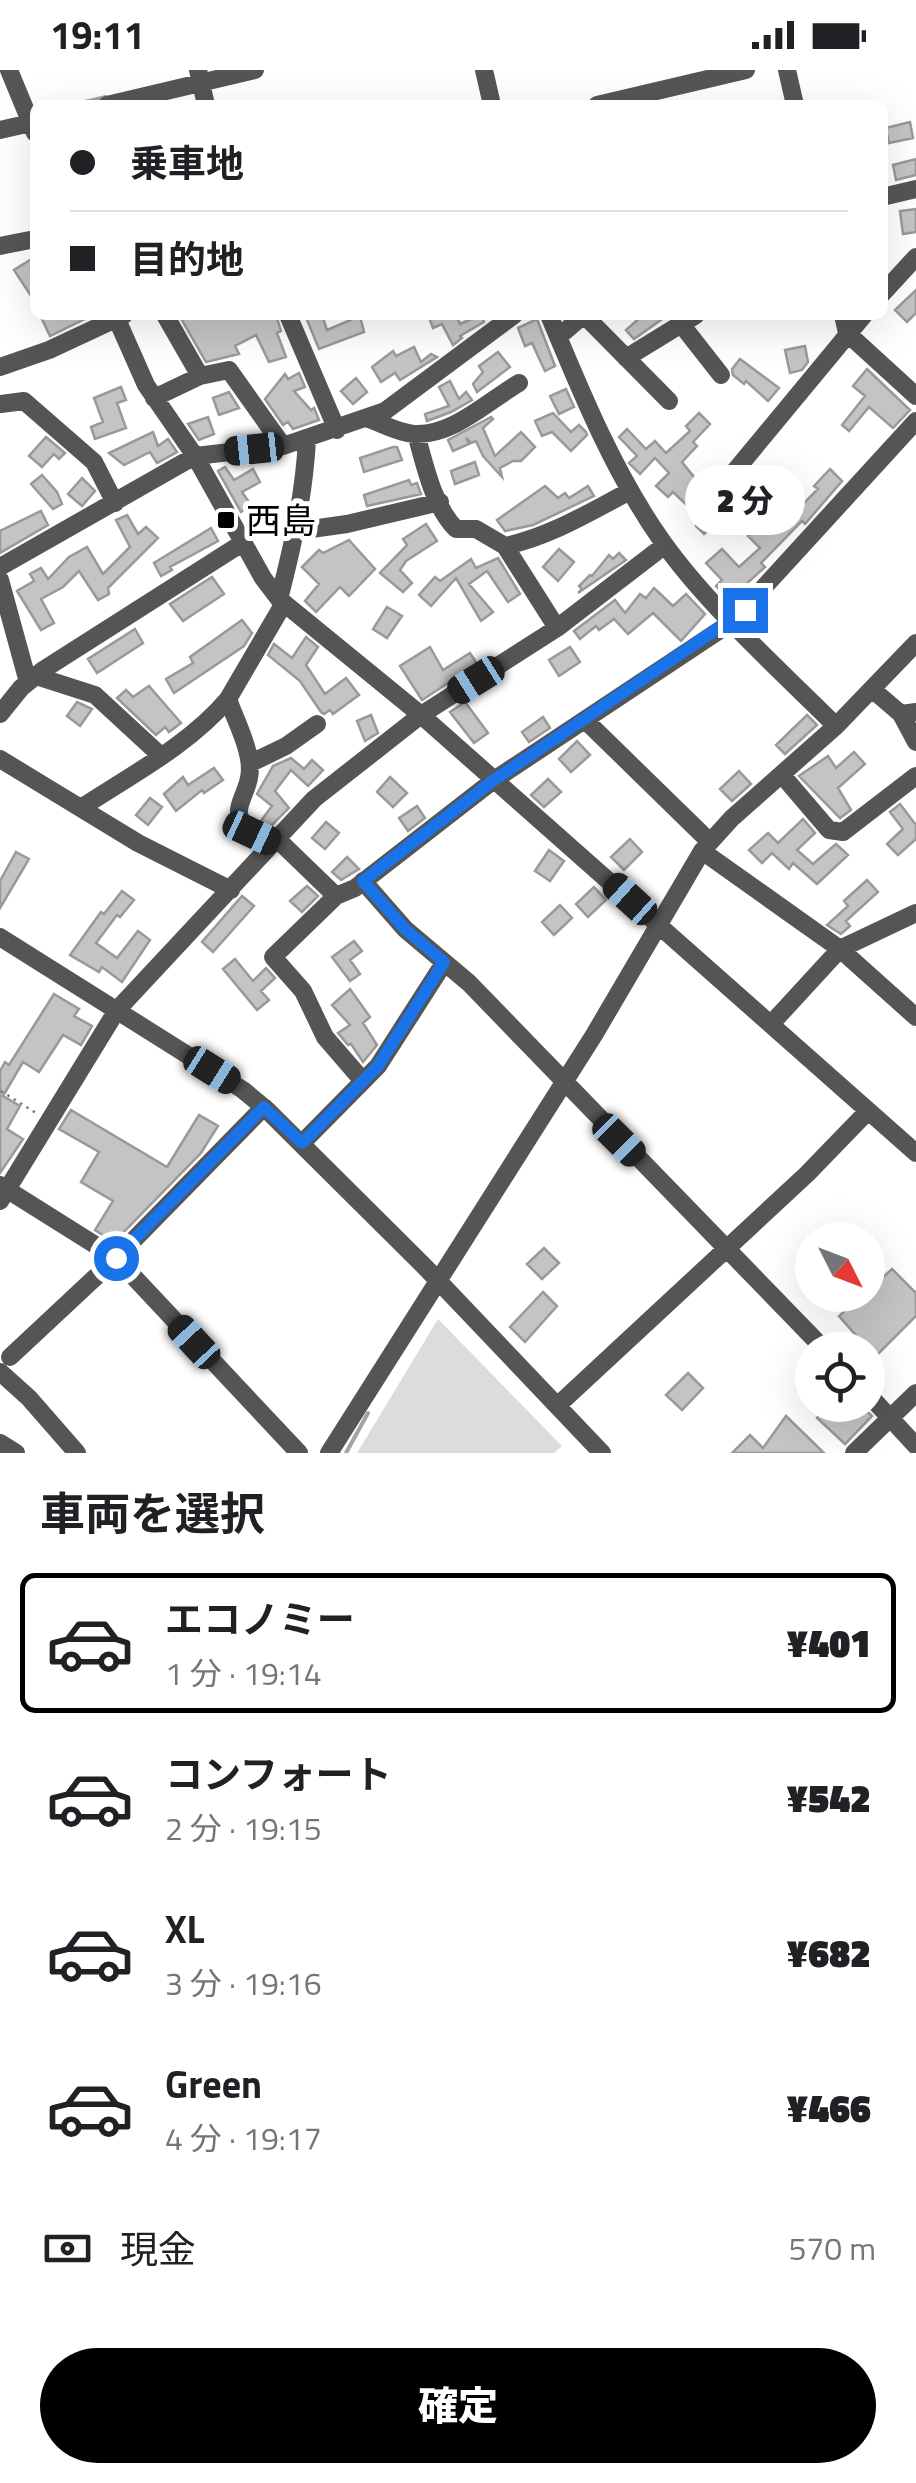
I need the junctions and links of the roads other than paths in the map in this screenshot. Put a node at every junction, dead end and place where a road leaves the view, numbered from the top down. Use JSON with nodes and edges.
{"nodes":[{"id":1,"x":9,"y":70,"type":"edge"},
{"id":2,"x":255,"y":70,"type":"edge"},
{"id":3,"x":484,"y":70,"type":"edge"},
{"id":4,"x":746,"y":70,"type":"edge"},
{"id":5,"x":786,"y":70,"type":"edge"},
{"id":6,"x":199,"y":77,"type":"edge"},
{"id":7,"x":124,"y":100,"type":"edge"},
{"id":8,"x":491,"y":100,"type":"edge"},
{"id":9,"x":618,"y":100,"type":"edge"},
{"id":10,"x":793,"y":100,"type":"edge"},
{"id":11,"x":30,"y":117,"type":"edge"},
{"id":12,"x":30,"y":126,"type":"edge"},
{"id":13,"x":0,"y":130,"type":"edge"},
{"id":14,"x":916,"y":189,"type":"edge"},
{"id":15,"x":888,"y":196,"type":"edge"},
{"id":16,"x":30,"y":240,"type":"edge"},
{"id":17,"x":0,"y":246,"type":"edge"},
{"id":18,"x":916,"y":257,"type":"edge"},
{"id":19,"x":888,"y":287,"type":"edge"},
{"id":20,"x":111,"y":320,"type":"edge"},
{"id":21,"x":121,"y":320,"type":"edge"},
{"id":22,"x":169,"y":320,"type":"edge"},
{"id":23,"x":290,"y":320,"type":"edge"},
{"id":24,"x":507,"y":320,"type":"edge"},
{"id":25,"x":551,"y":320,"type":"edge"},
{"id":26,"x":578,"y":320,"type":"edge"},
{"id":27,"x":589,"y":320,"type":"edge"},
{"id":28,"x":689,"y":320,"type":"edge"},
{"id":29,"x":845,"y":324,"type":"edge"},
{"id":30,"x":558,"y":336,"type":"junction"},
{"id":31,"x":626,"y":358,"type":"junction"},
{"id":32,"x":0,"y":367,"type":"edge"},
{"id":33,"x":722,"y":375,"type":"dead end"},
{"id":34,"x":200,"y":376,"type":"junction"},
{"id":35,"x":519,"y":383,"type":"dead end"},
{"id":36,"x":916,"y":396,"type":"edge"},
{"id":37,"x":154,"y":398,"type":"junction"},
{"id":38,"x":668,"y":401,"type":"dead end"},
{"id":39,"x":0,"y":402,"type":"edge"},
{"id":40,"x":369,"y":419,"type":"junction"},
{"id":41,"x":916,"y":421,"type":"edge"},
{"id":42,"x":7,"y":422,"type":"dead end"},
{"id":43,"x":337,"y":430,"type":"junction"},
{"id":44,"x":416,"y":434,"type":"junction"},
{"id":45,"x":307,"y":440,"type":"junction"},
{"id":46,"x":284,"y":446,"type":"junction"},
{"id":47,"x":195,"y":456,"type":"junction"},
{"id":48,"x":720,"y":489,"type":"dead end"},
{"id":49,"x":630,"y":491,"type":"junction"},
{"id":50,"x":440,"y":502,"type":"junction"},
{"id":51,"x":115,"y":503,"type":"junction"},
{"id":52,"x":298,"y":530,"type":"junction"},
{"id":53,"x":244,"y":542,"type":"junction"},
{"id":54,"x":664,"y":545,"type":"junction"},
{"id":55,"x":505,"y":546,"type":"junction"},
{"id":56,"x":0,"y":567,"type":"edge"},
{"id":57,"x":0,"y":580,"type":"edge"},
{"id":58,"x":282,"y":601,"type":"junction"},
{"id":59,"x":732,"y":622,"type":"junction"},
{"id":60,"x":557,"y":628,"type":"junction"},
{"id":61,"x":916,"y":643,"type":"edge"},
{"id":62,"x":32,"y":679,"type":"junction"},
{"id":63,"x":873,"y":690,"type":"junction"},
{"id":64,"x":228,"y":700,"type":"junction"},
{"id":65,"x":908,"y":713,"type":"edge"},
{"id":66,"x":0,"y":714,"type":"edge"},
{"id":67,"x":422,"y":715,"type":"junction"},
{"id":68,"x":585,"y":720,"type":"junction"},
{"id":69,"x":317,"y":724,"type":"dead end"},
{"id":70,"x":836,"y":726,"type":"junction"},
{"id":71,"x":916,"y":742,"type":"edge"},
{"id":72,"x":160,"y":756,"type":"junction"},
{"id":73,"x":0,"y":758,"type":"edge"},
{"id":74,"x":251,"y":763,"type":"junction"},
{"id":75,"x":782,"y":775,"type":"junction"},
{"id":76,"x":916,"y":776,"type":"edge"},
{"id":77,"x":494,"y":780,"type":"junction"},
{"id":78,"x":82,"y":808,"type":"junction"},
{"id":79,"x":274,"y":841,"type":"junction"},
{"id":80,"x":706,"y":846,"type":"junction"},
{"id":81,"x":363,"y":881,"type":"junction"},
{"id":82,"x":231,"y":890,"type":"junction"},
{"id":83,"x":336,"y":896,"type":"junction"},
{"id":84,"x":916,"y":913,"type":"edge"},
{"id":85,"x":657,"y":923,"type":"junction"},
{"id":86,"x":0,"y":937,"type":"edge"},
{"id":87,"x":840,"y":949,"type":"junction"},
{"id":88,"x":444,"y":962,"type":"junction"},
{"id":89,"x":117,"y":1010,"type":"junction"},
{"id":90,"x":916,"y":1017,"type":"edge"},
{"id":91,"x":771,"y":1024,"type":"junction"},
{"id":92,"x":362,"y":1082,"type":"junction"},
{"id":93,"x":563,"y":1083,"type":"junction"},
{"id":94,"x":264,"y":1107,"type":"junction"},
{"id":95,"x":868,"y":1111,"type":"junction"},
{"id":96,"x":302,"y":1143,"type":"junction"},
{"id":97,"x":916,"y":1153,"type":"edge"},
{"id":98,"x":2,"y":1192,"type":"edge"},
{"id":99,"x":727,"y":1248,"type":"junction"},
{"id":100,"x":116,"y":1258,"type":"junction"},
{"id":101,"x":438,"y":1283,"type":"junction"},
{"id":102,"x":808,"y":1332,"type":"edge"},
{"id":103,"x":5,"y":1364,"type":"edge"},
{"id":104,"x":916,"y":1393,"type":"edge"},
{"id":105,"x":556,"y":1406,"type":"junction"},
{"id":106,"x":885,"y":1413,"type":"edge"},
{"id":107,"x":890,"y":1418,"type":"junction"},
{"id":108,"x":0,"y":1443,"type":"edge"},
{"id":109,"x":916,"y":1446,"type":"edge"},
{"id":110,"x":16,"y":1453,"type":"edge"},
{"id":111,"x":77,"y":1453,"type":"edge"},
{"id":112,"x":299,"y":1453,"type":"edge"},
{"id":113,"x":329,"y":1453,"type":"edge"},
{"id":114,"x":602,"y":1453,"type":"edge"},
{"id":115,"x":854,"y":1453,"type":"edge"}],
"edges":[{"from":1,"to":11,"type":"street"},
{"from":2,"to":6,"type":"street"},
{"from":3,"to":8,"type":"street"},
{"from":4,"to":9,"type":"street"},
{"from":5,"to":10,"type":"street"},
{"from":6,"to":7,"type":"street"},
{"from":12,"to":13,"type":"street"},
{"from":14,"to":15,"type":"street"},
{"from":16,"to":17,"type":"street"},
{"from":18,"to":19,"type":"street"},
{"from":20,"to":32,"type":"street"},
{"from":21,"to":37,"type":"street"},
{"from":22,"to":34,"type":"street"},
{"from":23,"to":43,"type":"street"},
{"from":24,"to":40,"type":"street"},
{"from":25,"to":30,"type":"street"},
{"from":26,"to":30,"type":"street"},
{"from":27,"to":31,"type":"street"},
{"from":28,"to":31,"type":"street"},
{"from":28,"to":33,"type":"street"},
{"from":29,"to":36,"type":"street"},
{"from":29,"to":48,"type":"street"},
{"from":30,"to":49,"type":"street"},
{"from":31,"to":38,"type":"street"},
{"from":34,"to":37,"type":"street"},
{"from":34,"to":46,"type":"street"},
{"from":35,"to":44,"type":"street"},
{"from":37,"to":47,"type":"street"},
{"from":39,"to":42,"type":"street"},
{"from":39,"to":51,"type":"street"},
{"from":40,"to":43,"type":"street"},
{"from":40,"to":44,"type":"street"},
{"from":41,"to":59,"type":"street"},
{"from":43,"to":45,"type":"street"},
{"from":44,"to":50,"type":"street"},
{"from":45,"to":46,"type":"street"},
{"from":45,"to":52,"type":"street"},
{"from":46,"to":47,"type":"street"},
{"from":47,"to":51,"type":"street"},
{"from":47,"to":53,"type":"street"},
{"from":49,"to":54,"type":"street"},
{"from":49,"to":55,"type":"street"},
{"from":50,"to":52,"type":"street"},
{"from":50,"to":55,"type":"street"},
{"from":51,"to":56,"type":"street"},
{"from":52,"to":58,"type":"street"},
{"from":53,"to":58,"type":"street"},
{"from":53,"to":62,"type":"street"},
{"from":54,"to":59,"type":"street"},
{"from":54,"to":60,"type":"street"},
{"from":55,"to":60,"type":"street"},
{"from":57,"to":62,"type":"street"},
{"from":58,"to":64,"type":"street"},
{"from":58,"to":67,"type":"street"},
{"from":59,"to":68,"type":"street"},
{"from":59,"to":70,"type":"street"},
{"from":60,"to":67,"type":"street"},
{"from":61,"to":63,"type":"street"},
{"from":62,"to":66,"type":"street"},
{"from":62,"to":72,"type":"street"},
{"from":63,"to":65,"type":"street"},
{"from":63,"to":70,"type":"street"},
{"from":64,"to":72,"type":"street"},
{"from":64,"to":74,"type":"street"},
{"from":65,"to":71,"type":"street"},
{"from":67,"to":77,"type":"street"},
{"from":67,"to":79,"type":"street"},
{"from":68,"to":77,"type":"street"},
{"from":68,"to":80,"type":"street"},
{"from":69,"to":74,"type":"street"},
{"from":70,"to":75,"type":"street"},
{"from":72,"to":78,"type":"street"},
{"from":73,"to":78,"type":"street"},
{"from":74,"to":79,"type":"street"},
{"from":75,"to":76,"type":"street"},
{"from":75,"to":80,"type":"street"},
{"from":77,"to":81,"type":"street"},
{"from":77,"to":85,"type":"street"},
{"from":78,"to":82,"type":"street"},
{"from":79,"to":82,"type":"street"},
{"from":79,"to":83,"type":"street"},
{"from":80,"to":85,"type":"street"},
{"from":80,"to":87,"type":"street"},
{"from":81,"to":83,"type":"street"},
{"from":81,"to":88,"type":"street"},
{"from":82,"to":89,"type":"street"},
{"from":83,"to":92,"type":"street"},
{"from":84,"to":87,"type":"street"},
{"from":85,"to":91,"type":"street"},
{"from":85,"to":93,"type":"street"},
{"from":86,"to":89,"type":"street"},
{"from":87,"to":90,"type":"street"},
{"from":87,"to":91,"type":"street"},
{"from":88,"to":92,"type":"street"},
{"from":88,"to":93,"type":"street"},
{"from":89,"to":94,"type":"street"},
{"from":89,"to":98,"type":"street"},
{"from":91,"to":95,"type":"street"},
{"from":92,"to":96,"type":"street"},
{"from":93,"to":99,"type":"street"},
{"from":93,"to":101,"type":"street"},
{"from":94,"to":96,"type":"street"},
{"from":94,"to":100,"type":"street"},
{"from":95,"to":97,"type":"street"},
{"from":95,"to":99,"type":"street"},
{"from":96,"to":101,"type":"street"},
{"from":98,"to":100,"type":"street"},
{"from":99,"to":102,"type":"street"},
{"from":99,"to":105,"type":"street"},
{"from":100,"to":103,"type":"street"},
{"from":100,"to":112,"type":"street"},
{"from":101,"to":105,"type":"street"},
{"from":101,"to":113,"type":"street"},
{"from":103,"to":111,"type":"street"},
{"from":104,"to":107,"type":"street"},
{"from":105,"to":114,"type":"street"},
{"from":106,"to":107,"type":"street"},
{"from":107,"to":109,"type":"street"},
{"from":107,"to":115,"type":"street"},
{"from":108,"to":110,"type":"street"}]}
